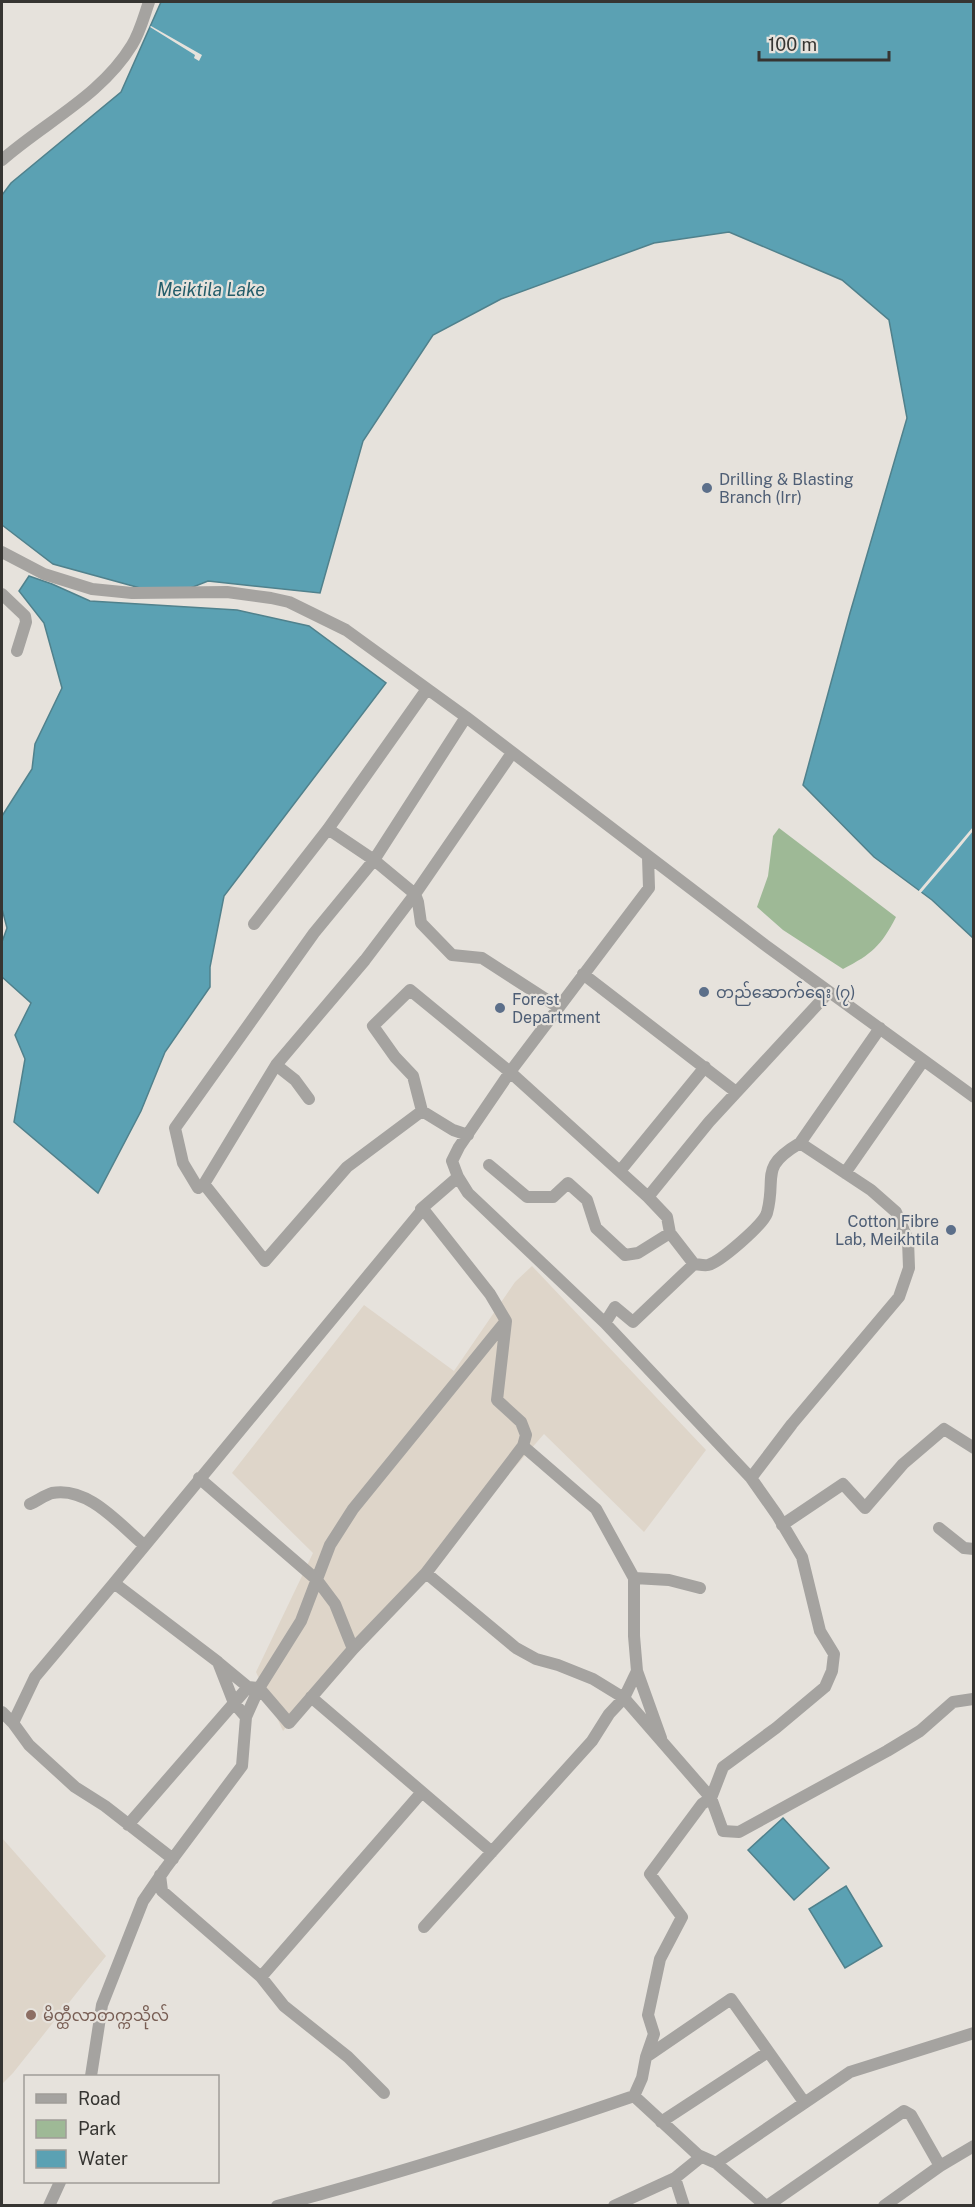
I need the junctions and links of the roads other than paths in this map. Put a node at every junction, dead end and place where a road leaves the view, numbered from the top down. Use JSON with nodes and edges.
{"nodes":[{"id":1,"x":148,"y":2,"type":"edge"},
{"id":2,"x":2,"y":160,"type":"edge"},
{"id":3,"x":2,"y":552,"type":"edge"},
{"id":4,"x":2,"y":594,"type":"edge"},
{"id":5,"x":17,"y":651,"type":"dead end"},
{"id":6,"x":427,"y":689,"type":"junction"},
{"id":7,"x":466,"y":717,"type":"junction"},
{"id":8,"x":512,"y":753,"type":"junction"},
{"id":9,"x":328,"y":829,"type":"junction"},
{"id":10,"x":648,"y":857,"type":"junction"},
{"id":11,"x":374,"y":860,"type":"junction"},
{"id":12,"x":415,"y":894,"type":"junction"},
{"id":13,"x":255,"y":924,"type":"dead end"},
{"id":14,"x":583,"y":974,"type":"junction"},
{"id":15,"x":829,"y":992,"type":"junction"},
{"id":16,"x":558,"y":1008,"type":"junction"},
{"id":17,"x":879,"y":1028,"type":"junction"},
{"id":18,"x":923,"y":1060,"type":"junction"},
{"id":19,"x":276,"y":1065,"type":"junction"},
{"id":20,"x":705,"y":1067,"type":"junction"},
{"id":21,"x":510,"y":1071,"type":"junction"},
{"id":22,"x":736,"y":1092,"type":"junction"},
{"id":23,"x":974,"y":1097,"type":"edge"},
{"id":24,"x":309,"y":1099,"type":"dead end"},
{"id":25,"x":422,"y":1111,"type":"junction"},
{"id":26,"x":468,"y":1135,"type":"junction"},
{"id":27,"x":800,"y":1143,"type":"junction"},
{"id":28,"x":489,"y":1166,"type":"dead end"},
{"id":29,"x":620,"y":1171,"type":"junction"},
{"id":30,"x":844,"y":1173,"type":"junction"},
{"id":31,"x":458,"y":1177,"type":"junction"},
{"id":32,"x":204,"y":1184,"type":"junction"},
{"id":33,"x":648,"y":1197,"type":"junction"},
{"id":34,"x":423,"y":1209,"type":"junction"},
{"id":35,"x":670,"y":1233,"type":"junction"},
{"id":36,"x":693,"y":1264,"type":"junction"},
{"id":37,"x":506,"y":1321,"type":"junction"},
{"id":38,"x":604,"y":1323,"type":"junction"},
{"id":39,"x":523,"y":1446,"type":"junction"},
{"id":40,"x":974,"y":1448,"type":"edge"},
{"id":41,"x":199,"y":1478,"type":"junction"},
{"id":42,"x":751,"y":1478,"type":"junction"},
{"id":43,"x":30,"y":1504,"type":"dead end"},
{"id":44,"x":782,"y":1525,"type":"junction"},
{"id":45,"x":939,"y":1528,"type":"dead end"},
{"id":46,"x":144,"y":1545,"type":"junction"},
{"id":47,"x":974,"y":1549,"type":"edge"},
{"id":48,"x":426,"y":1573,"type":"junction"},
{"id":49,"x":634,"y":1578,"type":"junction"},
{"id":50,"x":317,"y":1580,"type":"junction"},
{"id":51,"x":114,"y":1583,"type":"junction"},
{"id":52,"x":700,"y":1588,"type":"dead end"},
{"id":53,"x":353,"y":1649,"type":"junction"},
{"id":54,"x":218,"y":1662,"type":"junction"},
{"id":55,"x":638,"y":1671,"type":"junction"},
{"id":56,"x":253,"y":1688,"type":"junction"},
{"id":57,"x":311,"y":1697,"type":"junction"},
{"id":58,"x":624,"y":1698,"type":"junction"},
{"id":59,"x":973,"y":1701,"type":"edge"},
{"id":60,"x":234,"y":1703,"type":"junction"},
{"id":61,"x":2,"y":1712,"type":"edge"},
{"id":62,"x":246,"y":1717,"type":"junction"},
{"id":63,"x":14,"y":1723,"type":"junction"},
{"id":64,"x":664,"y":1744,"type":"junction"},
{"id":65,"x":422,"y":1792,"type":"junction"},
{"id":66,"x":711,"y":1798,"type":"junction"},
{"id":67,"x":128,"y":1825,"type":"junction"},
{"id":68,"x":492,"y":1852,"type":"junction"},
{"id":69,"x":173,"y":1859,"type":"junction"},
{"id":70,"x":160,"y":1875,"type":"junction"},
{"id":71,"x":424,"y":1927,"type":"dead end"},
{"id":72,"x":261,"y":1977,"type":"junction"},
{"id":73,"x":974,"y":2033,"type":"edge"},
{"id":74,"x":768,"y":2052,"type":"junction"},
{"id":75,"x":646,"y":2057,"type":"junction"},
{"id":76,"x":91,"y":2075,"type":"edge"},
{"id":77,"x":384,"y":2093,"type":"dead end"},
{"id":78,"x":634,"y":2096,"type":"junction"},
{"id":79,"x":804,"y":2102,"type":"junction"},
{"id":80,"x":661,"y":2122,"type":"junction"},
{"id":81,"x":974,"y":2146,"type":"edge"},
{"id":82,"x":701,"y":2157,"type":"junction"},
{"id":83,"x":716,"y":2163,"type":"junction"},
{"id":84,"x":940,"y":2166,"type":"junction"},
{"id":85,"x":675,"y":2178,"type":"junction"},
{"id":86,"x":59,"y":2183,"type":"edge"},
{"id":87,"x":49,"y":2205,"type":"edge"},
{"id":88,"x":277,"y":2205,"type":"edge"},
{"id":89,"x":614,"y":2205,"type":"edge"},
{"id":90,"x":684,"y":2205,"type":"edge"},
{"id":91,"x":766,"y":2205,"type":"edge"},
{"id":92,"x":884,"y":2205,"type":"edge"}],
"edges":[{"from":1,"to":2,"type":"street"},
{"from":3,"to":6,"type":"street"},
{"from":4,"to":5,"type":"street"},
{"from":6,"to":7,"type":"street"},
{"from":6,"to":9,"type":"street"},
{"from":7,"to":8,"type":"street"},
{"from":7,"to":11,"type":"street"},
{"from":8,"to":10,"type":"street"},
{"from":8,"to":12,"type":"street"},
{"from":9,"to":11,"type":"street"},
{"from":9,"to":13,"type":"street"},
{"from":10,"to":14,"type":"street"},
{"from":10,"to":15,"type":"street"},
{"from":11,"to":12,"type":"street"},
{"from":11,"to":32,"type":"street"},
{"from":12,"to":16,"type":"street"},
{"from":12,"to":19,"type":"street"},
{"from":14,"to":16,"type":"street"},
{"from":14,"to":20,"type":"street"},
{"from":15,"to":17,"type":"street"},
{"from":15,"to":22,"type":"street"},
{"from":16,"to":21,"type":"street"},
{"from":17,"to":18,"type":"street"},
{"from":17,"to":27,"type":"street"},
{"from":18,"to":23,"type":"street"},
{"from":18,"to":30,"type":"street"},
{"from":19,"to":24,"type":"street"},
{"from":19,"to":32,"type":"street"},
{"from":20,"to":22,"type":"street"},
{"from":20,"to":29,"type":"street"},
{"from":21,"to":25,"type":"street"},
{"from":21,"to":26,"type":"street"},
{"from":21,"to":29,"type":"street"},
{"from":22,"to":33,"type":"street"},
{"from":25,"to":26,"type":"street"},
{"from":25,"to":32,"type":"street"},
{"from":26,"to":31,"type":"street"},
{"from":27,"to":30,"type":"street"},
{"from":27,"to":36,"type":"street"},
{"from":28,"to":35,"type":"street"},
{"from":29,"to":33,"type":"street"},
{"from":30,"to":42,"type":"street"},
{"from":31,"to":34,"type":"street"},
{"from":31,"to":38,"type":"street"},
{"from":33,"to":35,"type":"street"},
{"from":34,"to":37,"type":"street"},
{"from":34,"to":41,"type":"street"},
{"from":35,"to":36,"type":"street"},
{"from":36,"to":38,"type":"street"},
{"from":37,"to":39,"type":"street"},
{"from":37,"to":50,"type":"street"},
{"from":38,"to":42,"type":"street"},
{"from":39,"to":48,"type":"street"},
{"from":39,"to":49,"type":"street"},
{"from":40,"to":44,"type":"street"},
{"from":41,"to":46,"type":"street"},
{"from":41,"to":50,"type":"street"},
{"from":42,"to":44,"type":"street"},
{"from":43,"to":46,"type":"street"},
{"from":44,"to":66,"type":"street"},
{"from":45,"to":47,"type":"street"},
{"from":46,"to":51,"type":"street"},
{"from":48,"to":53,"type":"street"},
{"from":48,"to":58,"type":"street"},
{"from":49,"to":52,"type":"street"},
{"from":49,"to":55,"type":"street"},
{"from":50,"to":53,"type":"street"},
{"from":50,"to":56,"type":"street"},
{"from":51,"to":54,"type":"street"},
{"from":51,"to":63,"type":"street"},
{"from":53,"to":57,"type":"street"},
{"from":54,"to":56,"type":"street"},
{"from":54,"to":60,"type":"street"},
{"from":55,"to":58,"type":"street"},
{"from":55,"to":64,"type":"street"},
{"from":56,"to":57,"type":"street"},
{"from":56,"to":60,"type":"street"},
{"from":56,"to":62,"type":"street"},
{"from":57,"to":65,"type":"street"},
{"from":58,"to":64,"type":"street"},
{"from":58,"to":68,"type":"street"},
{"from":59,"to":66,"type":"street"},
{"from":60,"to":62,"type":"street"},
{"from":60,"to":67,"type":"street"},
{"from":61,"to":63,"type":"street"},
{"from":62,"to":69,"type":"street"},
{"from":63,"to":67,"type":"street"},
{"from":64,"to":66,"type":"street"},
{"from":65,"to":68,"type":"street"},
{"from":65,"to":72,"type":"street"},
{"from":66,"to":75,"type":"street"},
{"from":67,"to":69,"type":"street"},
{"from":68,"to":71,"type":"street"},
{"from":69,"to":70,"type":"street"},
{"from":70,"to":72,"type":"street"},
{"from":70,"to":76,"type":"street"},
{"from":72,"to":77,"type":"street"},
{"from":73,"to":79,"type":"street"},
{"from":74,"to":75,"type":"street"},
{"from":74,"to":79,"type":"street"},
{"from":74,"to":80,"type":"street"},
{"from":75,"to":78,"type":"street"},
{"from":78,"to":80,"type":"street"},
{"from":78,"to":88,"type":"street"},
{"from":79,"to":83,"type":"street"},
{"from":80,"to":82,"type":"street"},
{"from":81,"to":84,"type":"street"},
{"from":82,"to":83,"type":"street"},
{"from":82,"to":85,"type":"street"},
{"from":83,"to":91,"type":"street"},
{"from":84,"to":91,"type":"street"},
{"from":84,"to":92,"type":"street"},
{"from":85,"to":89,"type":"street"},
{"from":85,"to":90,"type":"street"},
{"from":86,"to":87,"type":"street"}]}
